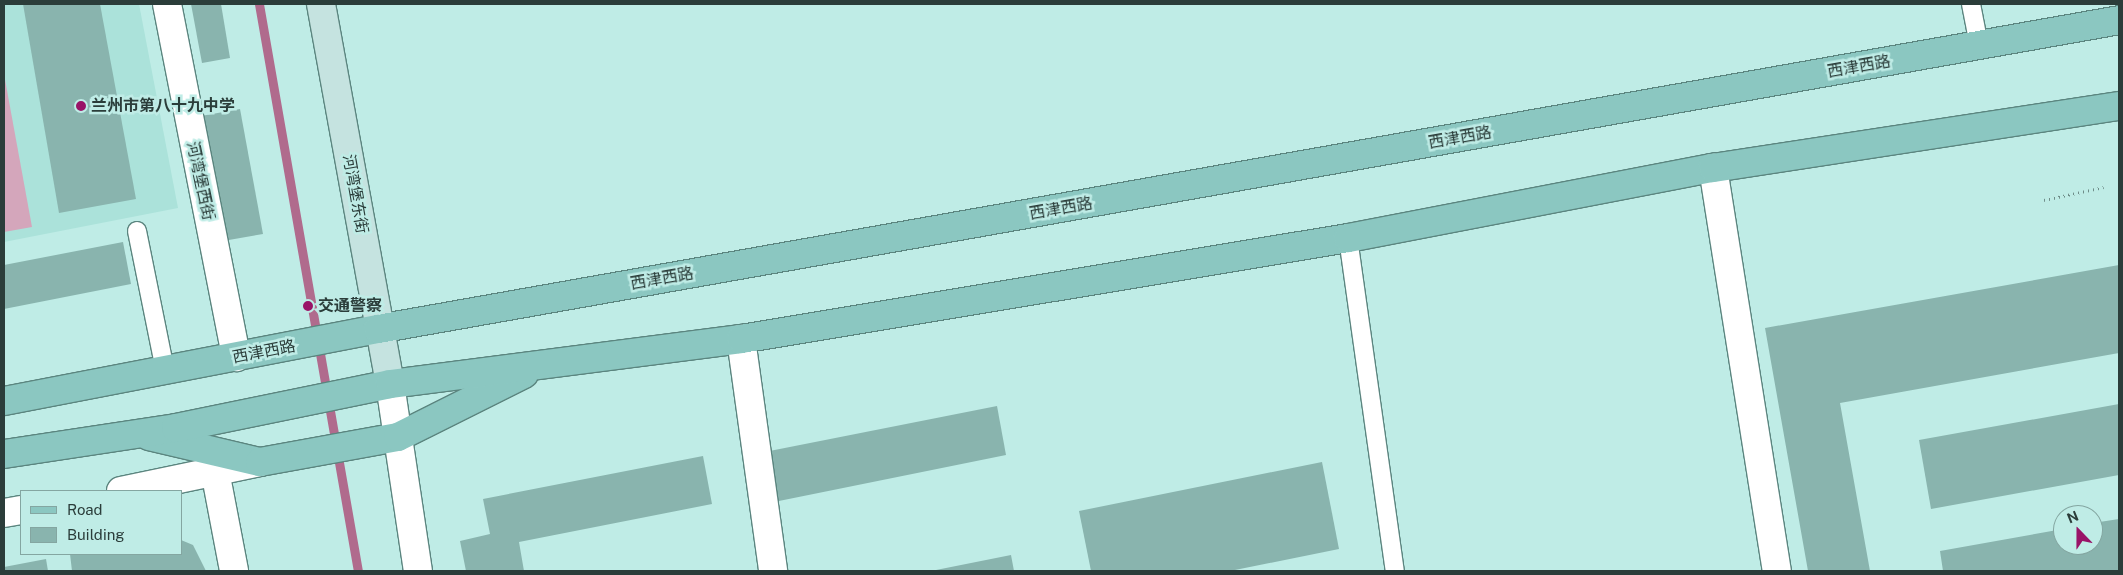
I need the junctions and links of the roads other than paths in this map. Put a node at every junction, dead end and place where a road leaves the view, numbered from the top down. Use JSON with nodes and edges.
{"nodes":[{"id":1,"x":168,"y":4,"type":"edge"},
{"id":2,"x":321,"y":4,"type":"edge"},
{"id":3,"x":1972,"y":4,"type":"edge"},
{"id":4,"x":2118,"y":25,"type":"edge"},
{"id":5,"x":1979,"y":45,"type":"junction"},
{"id":6,"x":2119,"y":106,"type":"edge"},
{"id":7,"x":1713,"y":168,"type":"junction"},
{"id":8,"x":137,"y":231,"type":"dead end"},
{"id":9,"x":1348,"y":238,"type":"junction"},
{"id":10,"x":368,"y":332,"type":"junction"},
{"id":11,"x":741,"y":339,"type":"junction"},
{"id":12,"x":236,"y":357,"type":"junction"},
{"id":13,"x":543,"y":364,"type":"junction"},
{"id":14,"x":165,"y":370,"type":"junction"},
{"id":15,"x":379,"y":386,"type":"junction"},
{"id":16,"x":4,"y":400,"type":"edge"},
{"id":17,"x":138,"y":434,"type":"junction"},
{"id":18,"x":398,"y":437,"type":"junction"},
{"id":19,"x":4,"y":454,"type":"edge"},
{"id":20,"x":260,"y":462,"type":"junction"},
{"id":21,"x":215,"y":471,"type":"junction"},
{"id":22,"x":126,"y":490,"type":"edge"},
{"id":23,"x":20,"y":510,"type":"edge"},
{"id":24,"x":4,"y":513,"type":"edge"},
{"id":25,"x":234,"y":571,"type":"edge"},
{"id":26,"x":418,"y":571,"type":"edge"},
{"id":27,"x":773,"y":571,"type":"edge"},
{"id":28,"x":1395,"y":571,"type":"edge"},
{"id":29,"x":1777,"y":571,"type":"edge"}],
"edges":[{"from":1,"to":12,"type":"street","name":"河湾堡西街"},
{"from":2,"to":10,"type":"street","name":"河湾堡东街"},
{"from":3,"to":5,"type":"lane"},
{"from":4,"to":5,"type":"main road","name":"西津西路"},
{"from":5,"to":10,"type":"main road","name":"西津西路"},
{"from":6,"to":7,"type":"main road"},
{"from":7,"to":9,"type":"main road"},
{"from":7,"to":29,"type":"street"},
{"from":8,"to":14,"type":"lane"},
{"from":9,"to":11,"type":"main road"},
{"from":9,"to":28,"type":"lane"},
{"from":10,"to":12,"type":"main road","name":"西津西路"},
{"from":10,"to":15,"type":"street","name":"河湾堡东街"},
{"from":11,"to":13,"type":"main road"},
{"from":11,"to":27,"type":"street"},
{"from":12,"to":14,"type":"main road","name":"西津西路"},
{"from":13,"to":15,"type":"main road"},
{"from":13,"to":18,"type":"main road"},
{"from":14,"to":16,"type":"main road","name":"西津西路"},
{"from":15,"to":17,"type":"main road"},
{"from":15,"to":18,"type":"street"},
{"from":17,"to":19,"type":"main road"},
{"from":17,"to":20,"type":"main road"},
{"from":18,"to":20,"type":"main road"},
{"from":18,"to":26,"type":"street"},
{"from":20,"to":21,"type":"street"},
{"from":21,"to":22,"type":"street"},
{"from":21,"to":25,"type":"street"},
{"from":23,"to":24,"type":"street"}]}
